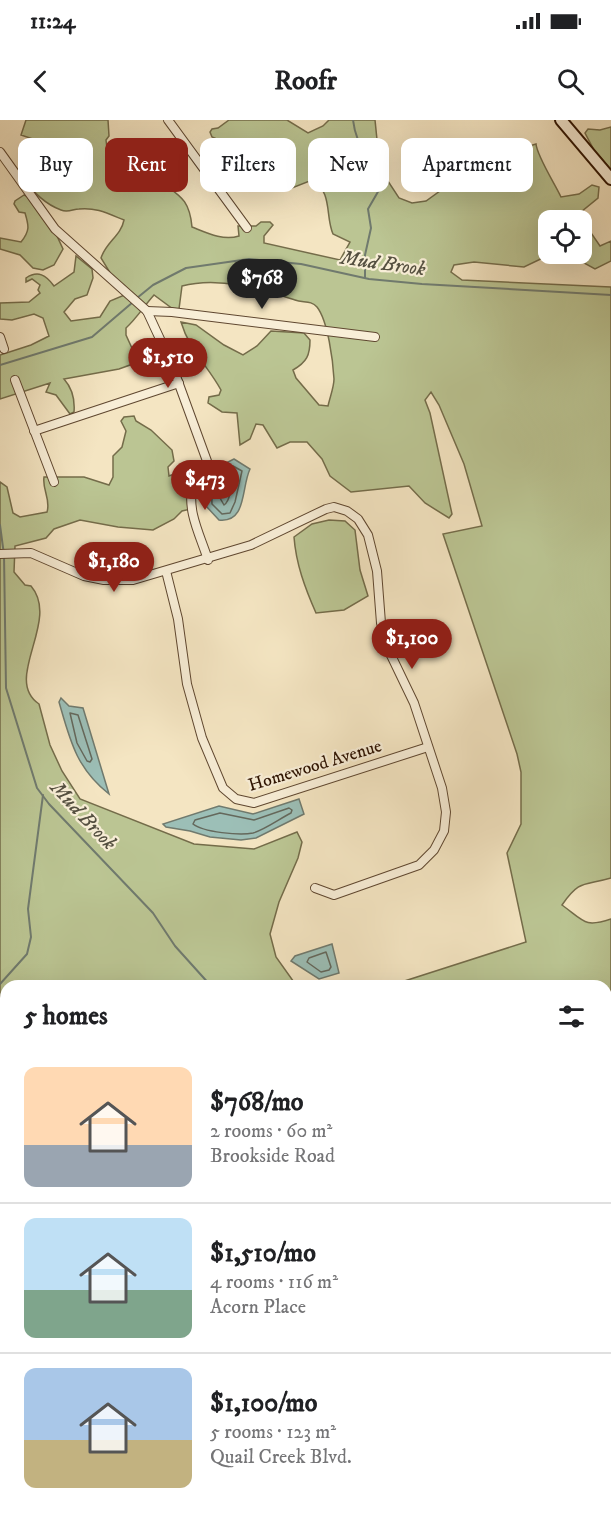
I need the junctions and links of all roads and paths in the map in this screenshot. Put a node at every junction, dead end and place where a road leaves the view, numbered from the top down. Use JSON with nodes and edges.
{"nodes":[{"id":1,"x":168,"y":120,"type":"edge"},
{"id":2,"x":561,"y":120,"type":"edge"},
{"id":3,"x":0,"y":152,"type":"edge"},
{"id":4,"x":611,"y":179,"type":"edge"},
{"id":5,"x":247,"y":228,"type":"dead end"},
{"id":6,"x":144,"y":309,"type":"junction"},
{"id":7,"x":0,"y":337,"type":"edge"},
{"id":8,"x":375,"y":337,"type":"dead end"},
{"id":9,"x":4,"y":349,"type":"dead end"},
{"id":10,"x":15,"y":380,"type":"dead end"},
{"id":11,"x":179,"y":383,"type":"junction"},
{"id":12,"x":34,"y":431,"type":"junction"},
{"id":13,"x":54,"y":482,"type":"dead end"},
{"id":14,"x":0,"y":554,"type":"edge"},
{"id":15,"x":208,"y":560,"type":"junction"},
{"id":16,"x":166,"y":571,"type":"junction"},
{"id":17,"x":428,"y":747,"type":"junction"},
{"id":18,"x":315,"y":888,"type":"dead end"}],
"edges":[{"from":1,"to":5,"type":"street"},
{"from":2,"to":4,"type":"street"},
{"from":3,"to":6,"type":"street"},
{"from":6,"to":8,"type":"street"},
{"from":6,"to":11,"type":"street"},
{"from":7,"to":9,"type":"street"},
{"from":10,"to":12,"type":"street"},
{"from":11,"to":12,"type":"street"},
{"from":11,"to":15,"type":"street"},
{"from":12,"to":13,"type":"street"},
{"from":14,"to":16,"type":"street"},
{"from":15,"to":16,"type":"street"},
{"from":15,"to":17,"type":"street"},
{"from":16,"to":17,"type":"street","name":"Homewood Avenue"},
{"from":17,"to":18,"type":"street"}]}
